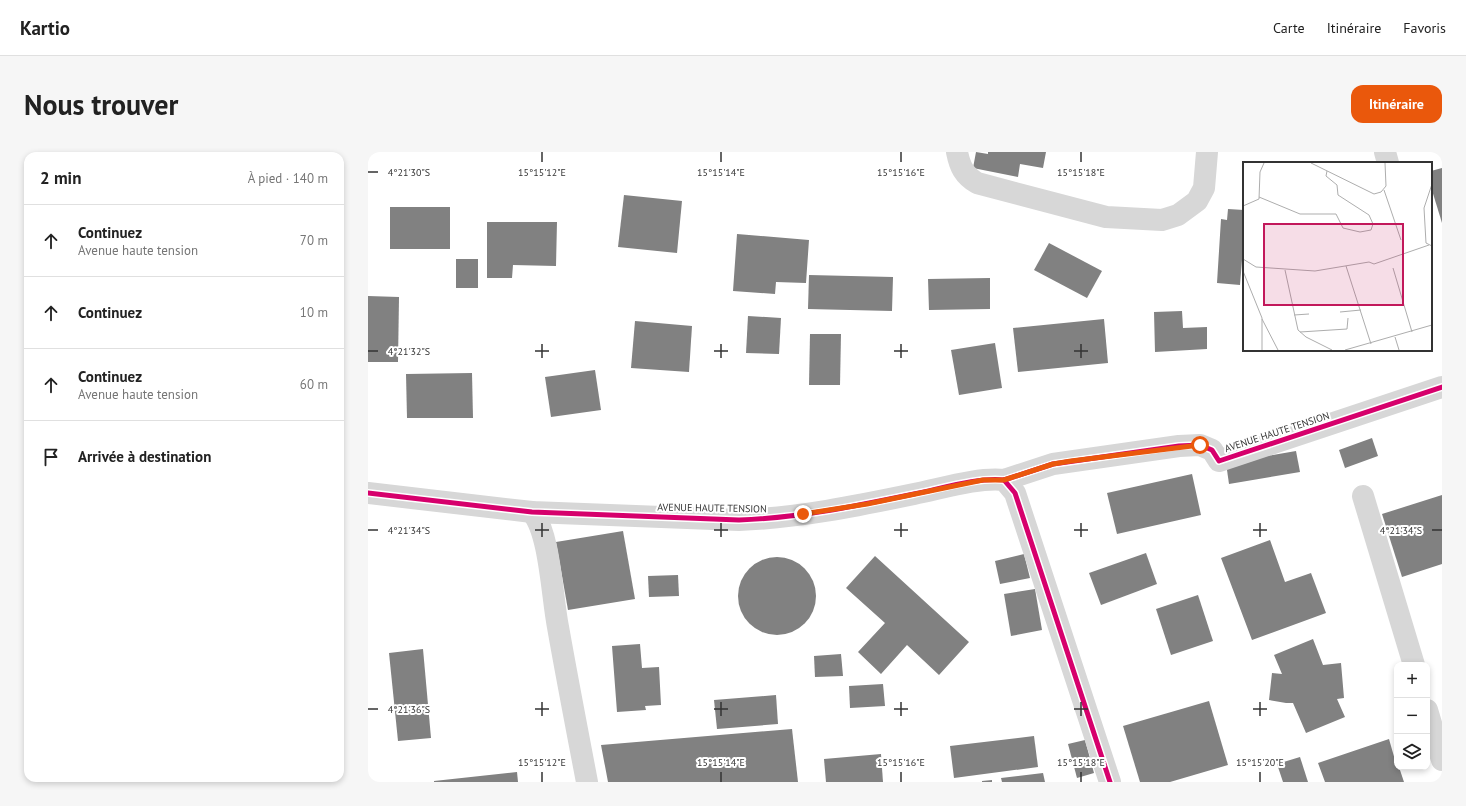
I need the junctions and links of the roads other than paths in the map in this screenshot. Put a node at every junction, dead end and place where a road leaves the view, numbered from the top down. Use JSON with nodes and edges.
{"nodes":[{"id":1,"x":957,"y":152,"type":"edge"},
{"id":2,"x":1207,"y":152,"type":"edge"},
{"id":3,"x":1385,"y":152,"type":"edge"},
{"id":4,"x":1388,"y":162,"type":"edge"},
{"id":5,"x":1442,"y":387,"type":"edge"},
{"id":6,"x":994,"y":480,"type":"junction"},
{"id":7,"x":368,"y":493,"type":"edge"},
{"id":8,"x":1363,"y":496,"type":"dead end"},
{"id":9,"x":532,"y":512,"type":"junction"},
{"id":10,"x":1413,"y":662,"type":"edge"},
{"id":11,"x":1430,"y":720,"type":"edge"},
{"id":12,"x":1442,"y":760,"type":"edge"},
{"id":13,"x":587,"y":782,"type":"edge"},
{"id":14,"x":1110,"y":782,"type":"edge"}],
"edges":[{"from":1,"to":2,"type":"street"},
{"from":3,"to":4,"type":"street"},
{"from":5,"to":6,"type":"street","name":"AVENUE HAUTE TENSION"},
{"from":6,"to":9,"type":"street","name":"AVENUE HAUTE TENSION"},
{"from":6,"to":14,"type":"street"},
{"from":7,"to":9,"type":"street","name":"AVENUE HAUTE TENSION"},
{"from":8,"to":10,"type":"street"},
{"from":9,"to":13,"type":"street"},
{"from":11,"to":12,"type":"street"}]}
